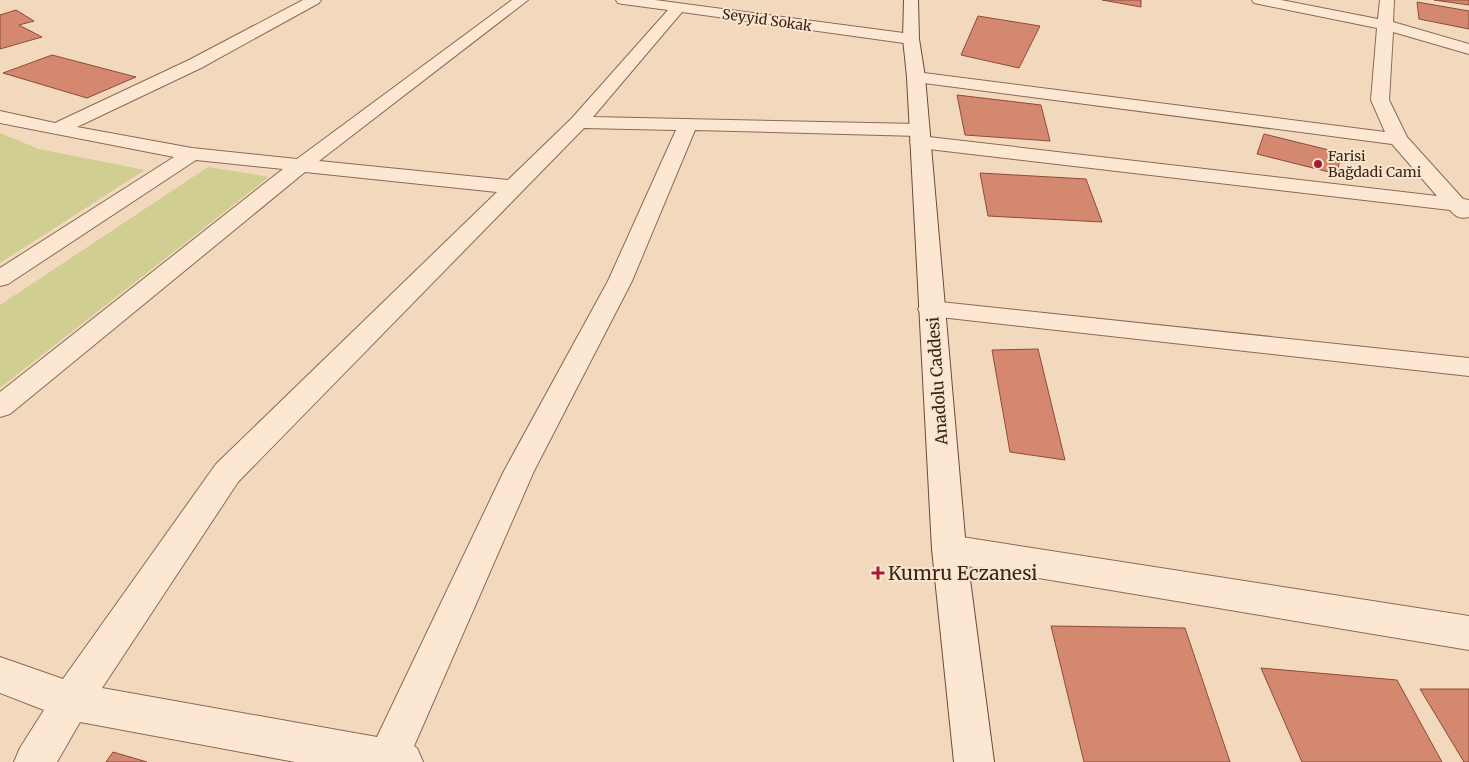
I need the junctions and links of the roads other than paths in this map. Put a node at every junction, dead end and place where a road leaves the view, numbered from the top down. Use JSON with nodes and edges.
{"nodes":[{"id":1,"x":314,"y":0,"type":"edge"},
{"id":2,"x":521,"y":0,"type":"edge"},
{"id":3,"x":623,"y":0,"type":"edge"},
{"id":4,"x":911,"y":0,"type":"edge"},
{"id":5,"x":1259,"y":0,"type":"edge"},
{"id":6,"x":1387,"y":0,"type":"edge"},
{"id":7,"x":662,"y":4,"type":"edge"},
{"id":8,"x":1386,"y":25,"type":"junction"},
{"id":9,"x":911,"y":40,"type":"junction"},
{"id":10,"x":1469,"y":49,"type":"edge"},
{"id":11,"x":916,"y":77,"type":"junction"},
{"id":12,"x":0,"y":117,"type":"edge"},
{"id":13,"x":579,"y":122,"type":"junction"},
{"id":14,"x":688,"y":125,"type":"junction"},
{"id":15,"x":57,"y":129,"type":"junction"},
{"id":16,"x":920,"y":136,"type":"junction"},
{"id":17,"x":1398,"y":139,"type":"junction"},
{"id":18,"x":192,"y":154,"type":"junction"},
{"id":19,"x":300,"y":165,"type":"junction"},
{"id":20,"x":512,"y":187,"type":"junction"},
{"id":21,"x":1465,"y":210,"type":"edge"},
{"id":22,"x":0,"y":279,"type":"edge"},
{"id":23,"x":931,"y":309,"type":"junction"},
{"id":24,"x":1469,"y":367,"type":"edge"},
{"id":25,"x":0,"y":407,"type":"edge"},
{"id":26,"x":949,"y":549,"type":"junction"},
{"id":27,"x":1469,"y":633,"type":"edge"},
{"id":28,"x":0,"y":675,"type":"edge"},
{"id":29,"x":71,"y":701,"type":"junction"},
{"id":30,"x":396,"y":760,"type":"edge"},
{"id":31,"x":34,"y":762,"type":"edge"},
{"id":32,"x":974,"y":762,"type":"edge"}],
"edges":[{"from":1,"to":15,"type":"street"},
{"from":2,"to":19,"type":"street"},
{"from":3,"to":7,"type":"street","name":"Seyyid Sokak"},
{"from":4,"to":9,"type":"street","name":"Anadolu Caddesi"},
{"from":5,"to":8,"type":"street"},
{"from":6,"to":8,"type":"street"},
{"from":7,"to":9,"type":"street","name":"Seyyid Sokak"},
{"from":7,"to":13,"type":"street"},
{"from":8,"to":10,"type":"street"},
{"from":8,"to":17,"type":"street"},
{"from":9,"to":11,"type":"street","name":"Anadolu Caddesi"},
{"from":11,"to":16,"type":"street","name":"Anadolu Caddesi"},
{"from":11,"to":17,"type":"street"},
{"from":12,"to":15,"type":"street"},
{"from":13,"to":14,"type":"street"},
{"from":13,"to":20,"type":"street"},
{"from":14,"to":16,"type":"street"},
{"from":14,"to":30,"type":"street"},
{"from":15,"to":18,"type":"street"},
{"from":16,"to":21,"type":"street"},
{"from":16,"to":23,"type":"street","name":"Anadolu Caddesi"},
{"from":17,"to":21,"type":"street"},
{"from":18,"to":19,"type":"street"},
{"from":18,"to":22,"type":"street"},
{"from":19,"to":20,"type":"street"},
{"from":19,"to":25,"type":"street"},
{"from":20,"to":29,"type":"street"},
{"from":23,"to":24,"type":"street"},
{"from":23,"to":26,"type":"street","name":"Anadolu Caddesi"},
{"from":26,"to":27,"type":"street"},
{"from":26,"to":32,"type":"street","name":"Anadolu Caddesi"},
{"from":28,"to":29,"type":"street"},
{"from":29,"to":30,"type":"street"},
{"from":29,"to":31,"type":"street"}]}
